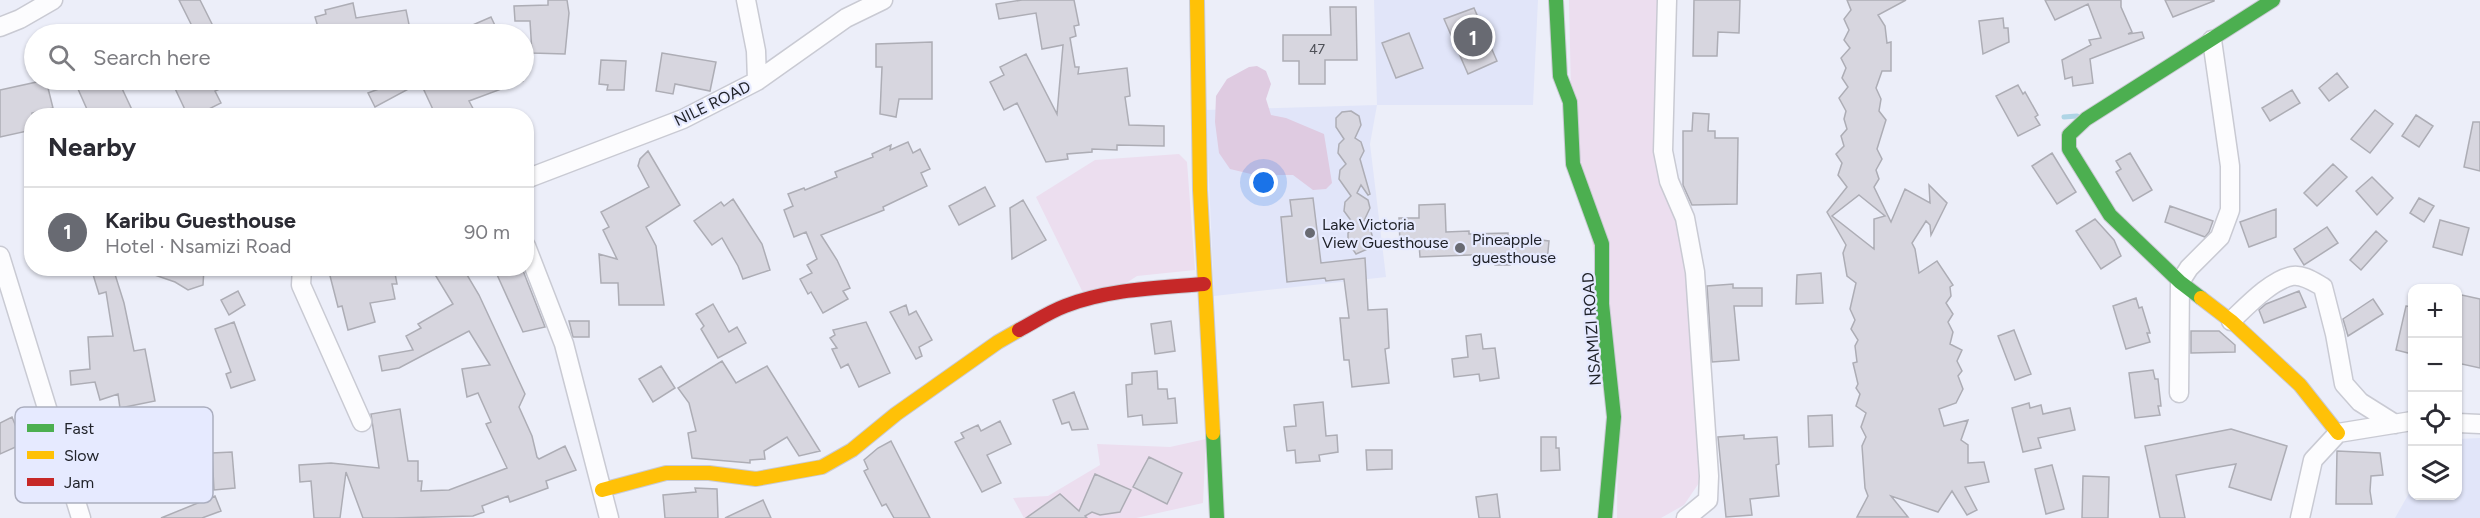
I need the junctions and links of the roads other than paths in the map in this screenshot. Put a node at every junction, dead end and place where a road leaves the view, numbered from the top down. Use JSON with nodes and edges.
{"nodes":[{"id":1,"x":53,"y":0,"type":"edge"},
{"id":2,"x":746,"y":0,"type":"edge"},
{"id":3,"x":883,"y":0,"type":"edge"},
{"id":4,"x":1197,"y":0,"type":"edge"},
{"id":5,"x":1557,"y":0,"type":"edge"},
{"id":6,"x":1667,"y":0,"type":"edge"},
{"id":7,"x":2273,"y":0,"type":"edge"},
{"id":8,"x":0,"y":27,"type":"edge"},
{"id":9,"x":2211,"y":40,"type":"junction"},
{"id":10,"x":757,"y":81,"type":"junction"},
{"id":11,"x":534,"y":176,"type":"edge"},
{"id":12,"x":0,"y":256,"type":"edge"},
{"id":13,"x":534,"y":267,"type":"edge"},
{"id":14,"x":302,"y":276,"type":"edge"},
{"id":15,"x":2180,"y":282,"type":"junction"},
{"id":16,"x":1204,"y":284,"type":"junction"},
{"id":17,"x":2231,"y":321,"type":"junction"},
{"id":18,"x":2179,"y":393,"type":"dead end"},
{"id":19,"x":47,"y":407,"type":"edge"},
{"id":20,"x":362,"y":422,"type":"dead end"},
{"id":21,"x":2404,"y":422,"type":"edge"},
{"id":22,"x":2462,"y":423,"type":"edge"},
{"id":23,"x":2480,"y":424,"type":"edge"},
{"id":24,"x":2338,"y":433,"type":"junction"},
{"id":25,"x":602,"y":490,"type":"junction"},
{"id":26,"x":76,"y":503,"type":"edge"},
{"id":27,"x":81,"y":518,"type":"edge"},
{"id":28,"x":609,"y":518,"type":"edge"},
{"id":29,"x":1217,"y":518,"type":"edge"},
{"id":30,"x":1605,"y":518,"type":"edge"},
{"id":31,"x":1686,"y":518,"type":"edge"},
{"id":32,"x":2300,"y":518,"type":"edge"}],
"edges":[{"from":1,"to":8,"type":"street"},
{"from":2,"to":10,"type":"street"},
{"from":3,"to":10,"type":"street","name":"NILE ROAD"},
{"from":4,"to":16,"type":"street"},
{"from":5,"to":30,"type":"street","name":"NSAMIZI ROAD"},
{"from":6,"to":31,"type":"street"},
{"from":7,"to":9,"type":"street"},
{"from":9,"to":15,"type":"street"},
{"from":9,"to":15,"type":"street"},
{"from":10,"to":11,"type":"street","name":"NILE ROAD"},
{"from":12,"to":19,"type":"street"},
{"from":13,"to":25,"type":"street"},
{"from":14,"to":20,"type":"street"},
{"from":15,"to":17,"type":"street"},
{"from":15,"to":18,"type":"street"},
{"from":16,"to":25,"type":"street"},
{"from":16,"to":29,"type":"street"},
{"from":17,"to":21,"type":"street"},
{"from":17,"to":24,"type":"street"},
{"from":21,"to":24,"type":"street"},
{"from":22,"to":23,"type":"street"},
{"from":24,"to":32,"type":"street"},
{"from":25,"to":28,"type":"street"},
{"from":26,"to":27,"type":"street"}]}
